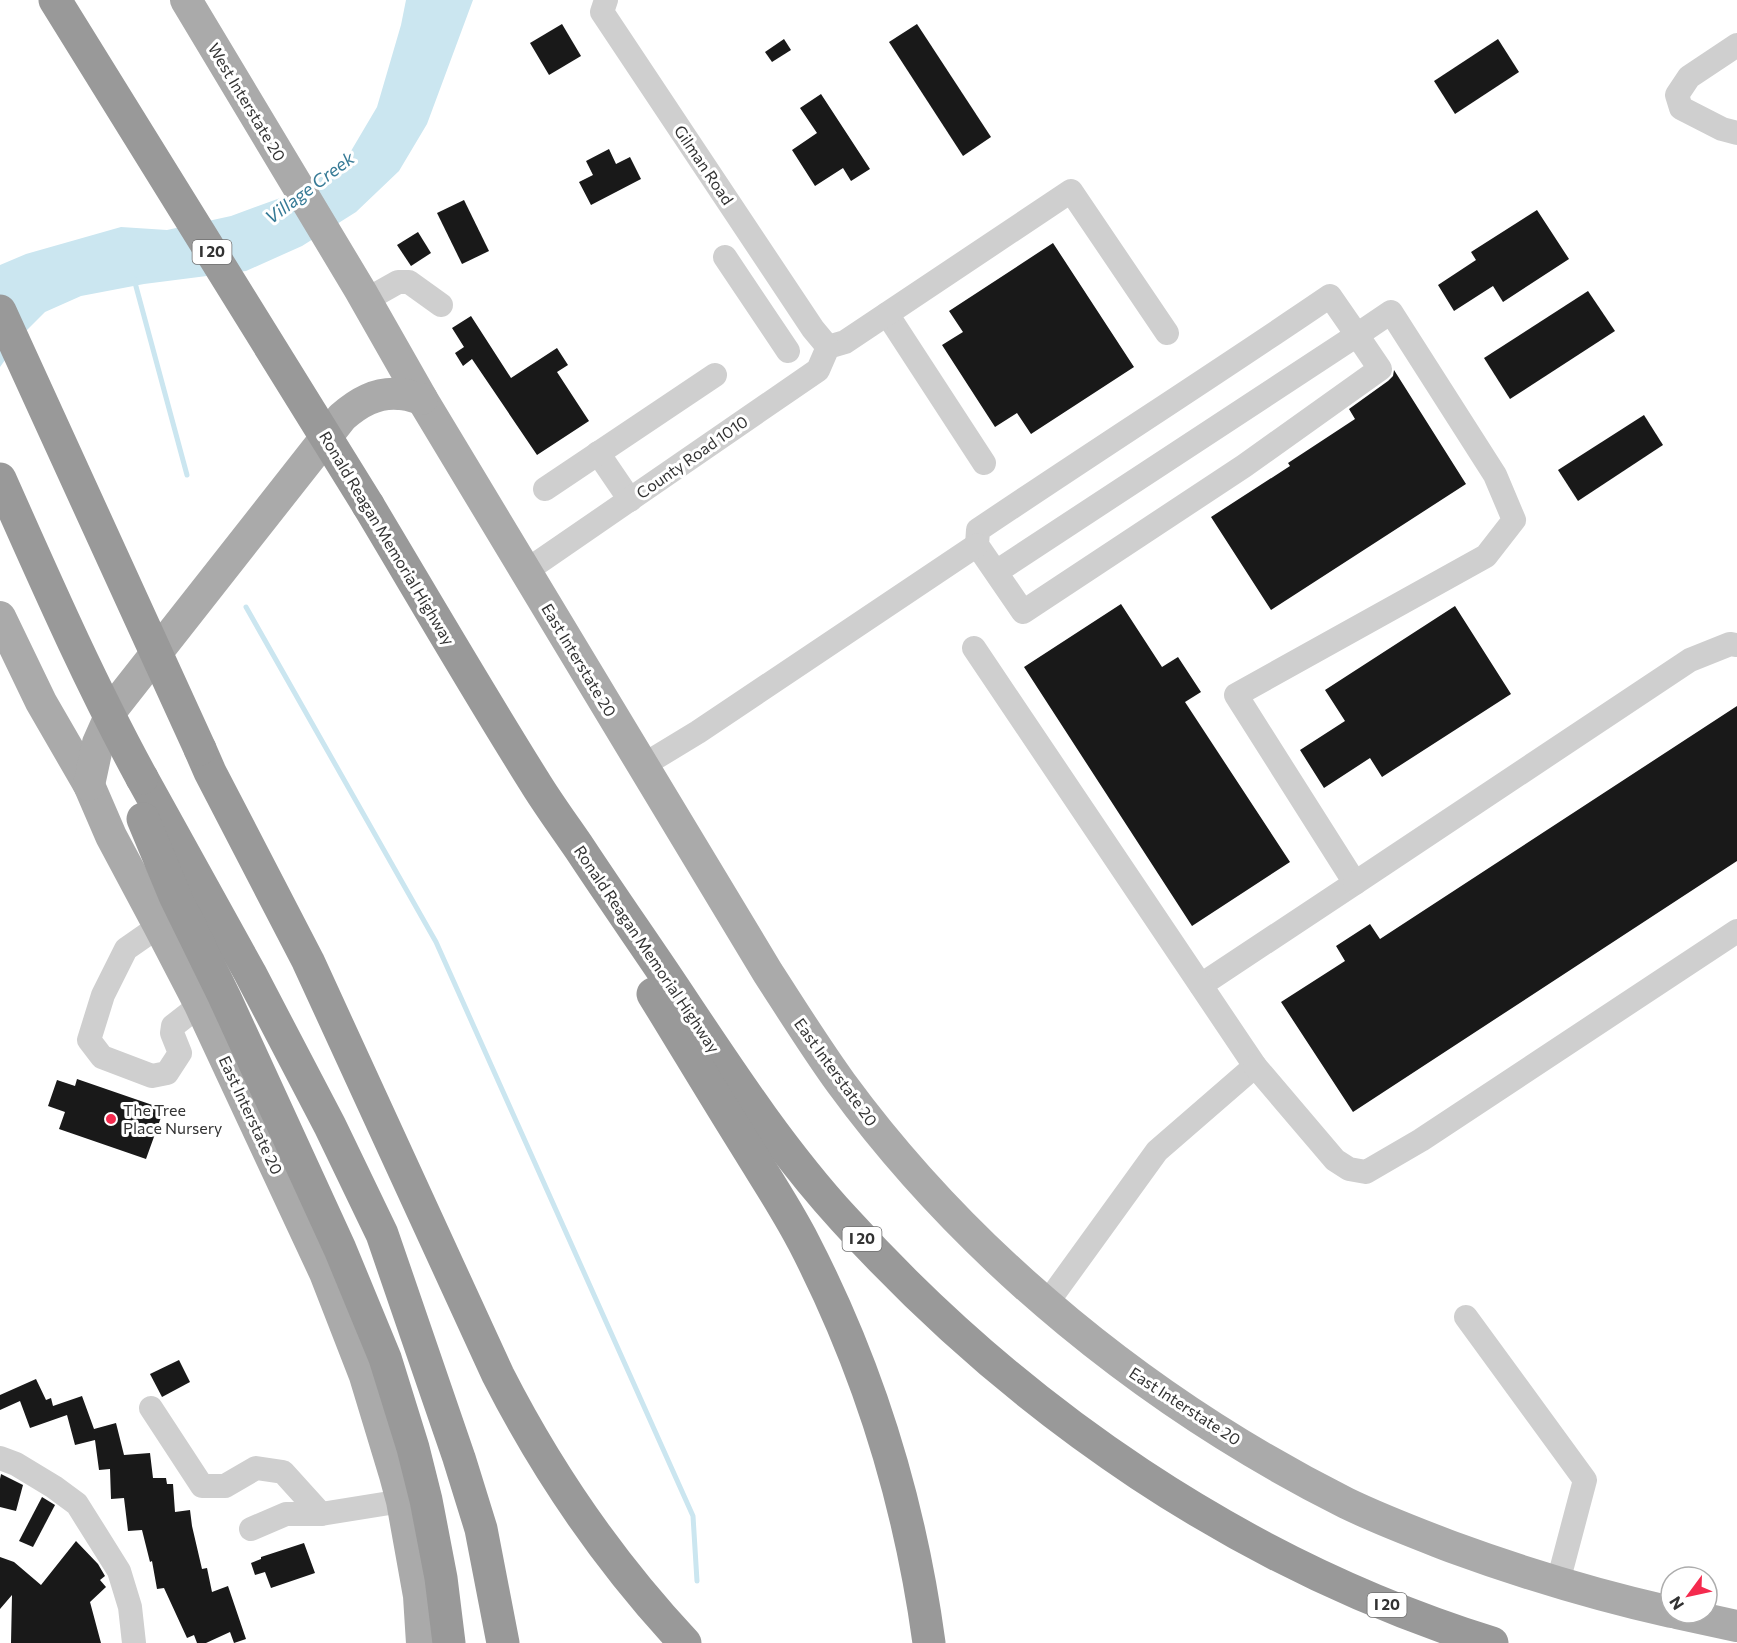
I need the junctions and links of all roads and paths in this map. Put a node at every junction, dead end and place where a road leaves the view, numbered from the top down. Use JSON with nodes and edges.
{"nodes":[{"id":1,"x":55,"y":0,"type":"edge"},
{"id":2,"x":186,"y":0,"type":"edge"},
{"id":3,"x":606,"y":0,"type":"edge"},
{"id":4,"x":1737,"y":45,"type":"edge"},
{"id":5,"x":1737,"y":133,"type":"edge"},
{"id":6,"x":308,"y":203,"type":"joint"},
{"id":7,"x":725,"y":257,"type":"dead end"},
{"id":8,"x":782,"y":282,"type":"junction"},
{"id":9,"x":363,"y":295,"type":"junction"},
{"id":10,"x":755,"y":301,"type":"junction"},
{"id":11,"x":441,"y":305,"type":"dead end"},
{"id":12,"x":0,"y":310,"type":"edge"},
{"id":13,"x":886,"y":314,"type":"junction"},
{"id":14,"x":1167,"y":333,"type":"dead end"},
{"id":15,"x":1357,"y":334,"type":"junction"},
{"id":16,"x":820,"y":338,"type":"junction"},
{"id":17,"x":788,"y":351,"type":"dead end"},
{"id":18,"x":715,"y":375,"type":"dead end"},
{"id":19,"x":422,"y":399,"type":"junction"},
{"id":20,"x":598,"y":453,"type":"junction"},
{"id":21,"x":984,"y":463,"type":"dead end"},
{"id":22,"x":0,"y":479,"type":"edge"},
{"id":23,"x":545,"y":489,"type":"dead end"},
{"id":24,"x":630,"y":500,"type":"junction"},
{"id":25,"x":978,"y":538,"type":"junction"},
{"id":26,"x":526,"y":571,"type":"junction"},
{"id":27,"x":996,"y":572,"type":"junction"},
{"id":28,"x":0,"y":617,"type":"edge"},
{"id":29,"x":1737,"y":645,"type":"edge"},
{"id":30,"x":974,"y":648,"type":"dead end"},
{"id":31,"x":642,"y":766,"type":"junction"},
{"id":32,"x":135,"y":781,"type":"junction"},
{"id":33,"x":536,"y":784,"type":"junction"},
{"id":34,"x":89,"y":785,"type":"junction"},
{"id":35,"x":1355,"y":884,"type":"junction"},
{"id":36,"x":159,"y":926,"type":"junction"},
{"id":37,"x":1737,"y":931,"type":"edge"},
{"id":38,"x":1201,"y":985,"type":"junction"},
{"id":39,"x":200,"y":1005,"type":"junction"},
{"id":40,"x":1255,"y":1066,"type":"junction"},
{"id":41,"x":1047,"y":1303,"type":"junction"},
{"id":42,"x":1466,"y":1317,"type":"dead end"},
{"id":43,"x":151,"y":1408,"type":"dead end"},
{"id":44,"x":0,"y":1458,"type":"edge"},
{"id":45,"x":402,"y":1501,"type":"junction"},
{"id":46,"x":321,"y":1515,"type":"junction"},
{"id":47,"x":251,"y":1529,"type":"dead end"},
{"id":48,"x":1558,"y":1582,"type":"junction"},
{"id":49,"x":1659,"y":1609,"type":"edge"},
{"id":50,"x":1719,"y":1622,"type":"edge"},
{"id":51,"x":1737,"y":1626,"type":"edge"},
{"id":52,"x":1479,"y":1639,"type":"edge"},
{"id":53,"x":134,"y":1643,"type":"edge"},
{"id":54,"x":422,"y":1643,"type":"edge"},
{"id":55,"x":448,"y":1643,"type":"edge"},
{"id":56,"x":503,"y":1643,"type":"edge"},
{"id":57,"x":686,"y":1643,"type":"edge"},
{"id":58,"x":929,"y":1643,"type":"edge"}],
"edges":[{"from":1,"to":33,"type":"highway","name":"Ronald Reagan Memorial Highway","number":"I 20","bridge":true},
{"from":2,"to":6,"type":"main road","name":"West Interstate 20"},
{"from":3,"to":8,"type":"street","name":"Gilman Road"},
{"from":4,"to":5,"type":"street"},
{"from":6,"to":9,"type":"main road","name":"East Interstate 20"},
{"from":7,"to":10,"type":"street"},
{"from":8,"to":10,"type":"street"},
{"from":8,"to":16,"type":"street","name":"Gilman Road"},
{"from":9,"to":11,"type":"street"},
{"from":9,"to":19,"type":"main road","name":"East Interstate 20"},
{"from":10,"to":17,"type":"street"},
{"from":12,"to":57,"type":"highway","bridge":true},
{"from":13,"to":14,"type":"street"},
{"from":13,"to":16,"type":"street"},
{"from":13,"to":21,"type":"street"},
{"from":15,"to":25,"type":"street"},
{"from":15,"to":27,"type":"street"},
{"from":15,"to":27,"type":"street"},
{"from":15,"to":35,"type":"street"},
{"from":16,"to":24,"type":"street","name":"County Road 1010"},
{"from":18,"to":20,"type":"street"},
{"from":19,"to":26,"type":"main road","name":"East Interstate 20"},
{"from":19,"to":34,"type":"main road"},
{"from":20,"to":23,"type":"street"},
{"from":20,"to":24,"type":"street"},
{"from":22,"to":32,"type":"highway","bridge":true},
{"from":24,"to":26,"type":"street","name":"County Road 1010"},
{"from":25,"to":27,"type":"street"},
{"from":25,"to":31,"type":"street"},
{"from":26,"to":31,"type":"main road","name":"East Interstate 20"},
{"from":28,"to":34,"type":"main road","name":"East Interstate 20"},
{"from":29,"to":35,"type":"street"},
{"from":30,"to":38,"type":"street"},
{"from":31,"to":41,"type":"main road","name":"East Interstate 20"},
{"from":32,"to":55,"type":"highway"},
{"from":32,"to":56,"type":"highway"},
{"from":33,"to":52,"type":"highway","name":"Ronald Reagan Memorial Highway","number":"I 20"},
{"from":33,"to":58,"type":"highway"},
{"from":34,"to":36,"type":"main road","name":"East Interstate 20"},
{"from":35,"to":38,"type":"street"},
{"from":36,"to":39,"type":"main road","name":"East Interstate 20"},
{"from":36,"to":39,"type":"street"},
{"from":37,"to":40,"type":"street"},
{"from":38,"to":40,"type":"street"},
{"from":39,"to":45,"type":"main road","name":"East Interstate 20"},
{"from":40,"to":41,"type":"street"},
{"from":41,"to":48,"type":"main road","name":"East Interstate 20"},
{"from":42,"to":48,"type":"street"},
{"from":43,"to":46,"type":"street"},
{"from":44,"to":53,"type":"street"},
{"from":45,"to":46,"type":"street"},
{"from":45,"to":54,"type":"main road","name":"East Interstate 20"},
{"from":46,"to":47,"type":"street"},
{"from":48,"to":49,"type":"main road","name":"East Interstate 20"},
{"from":50,"to":51,"type":"main road"}]}
